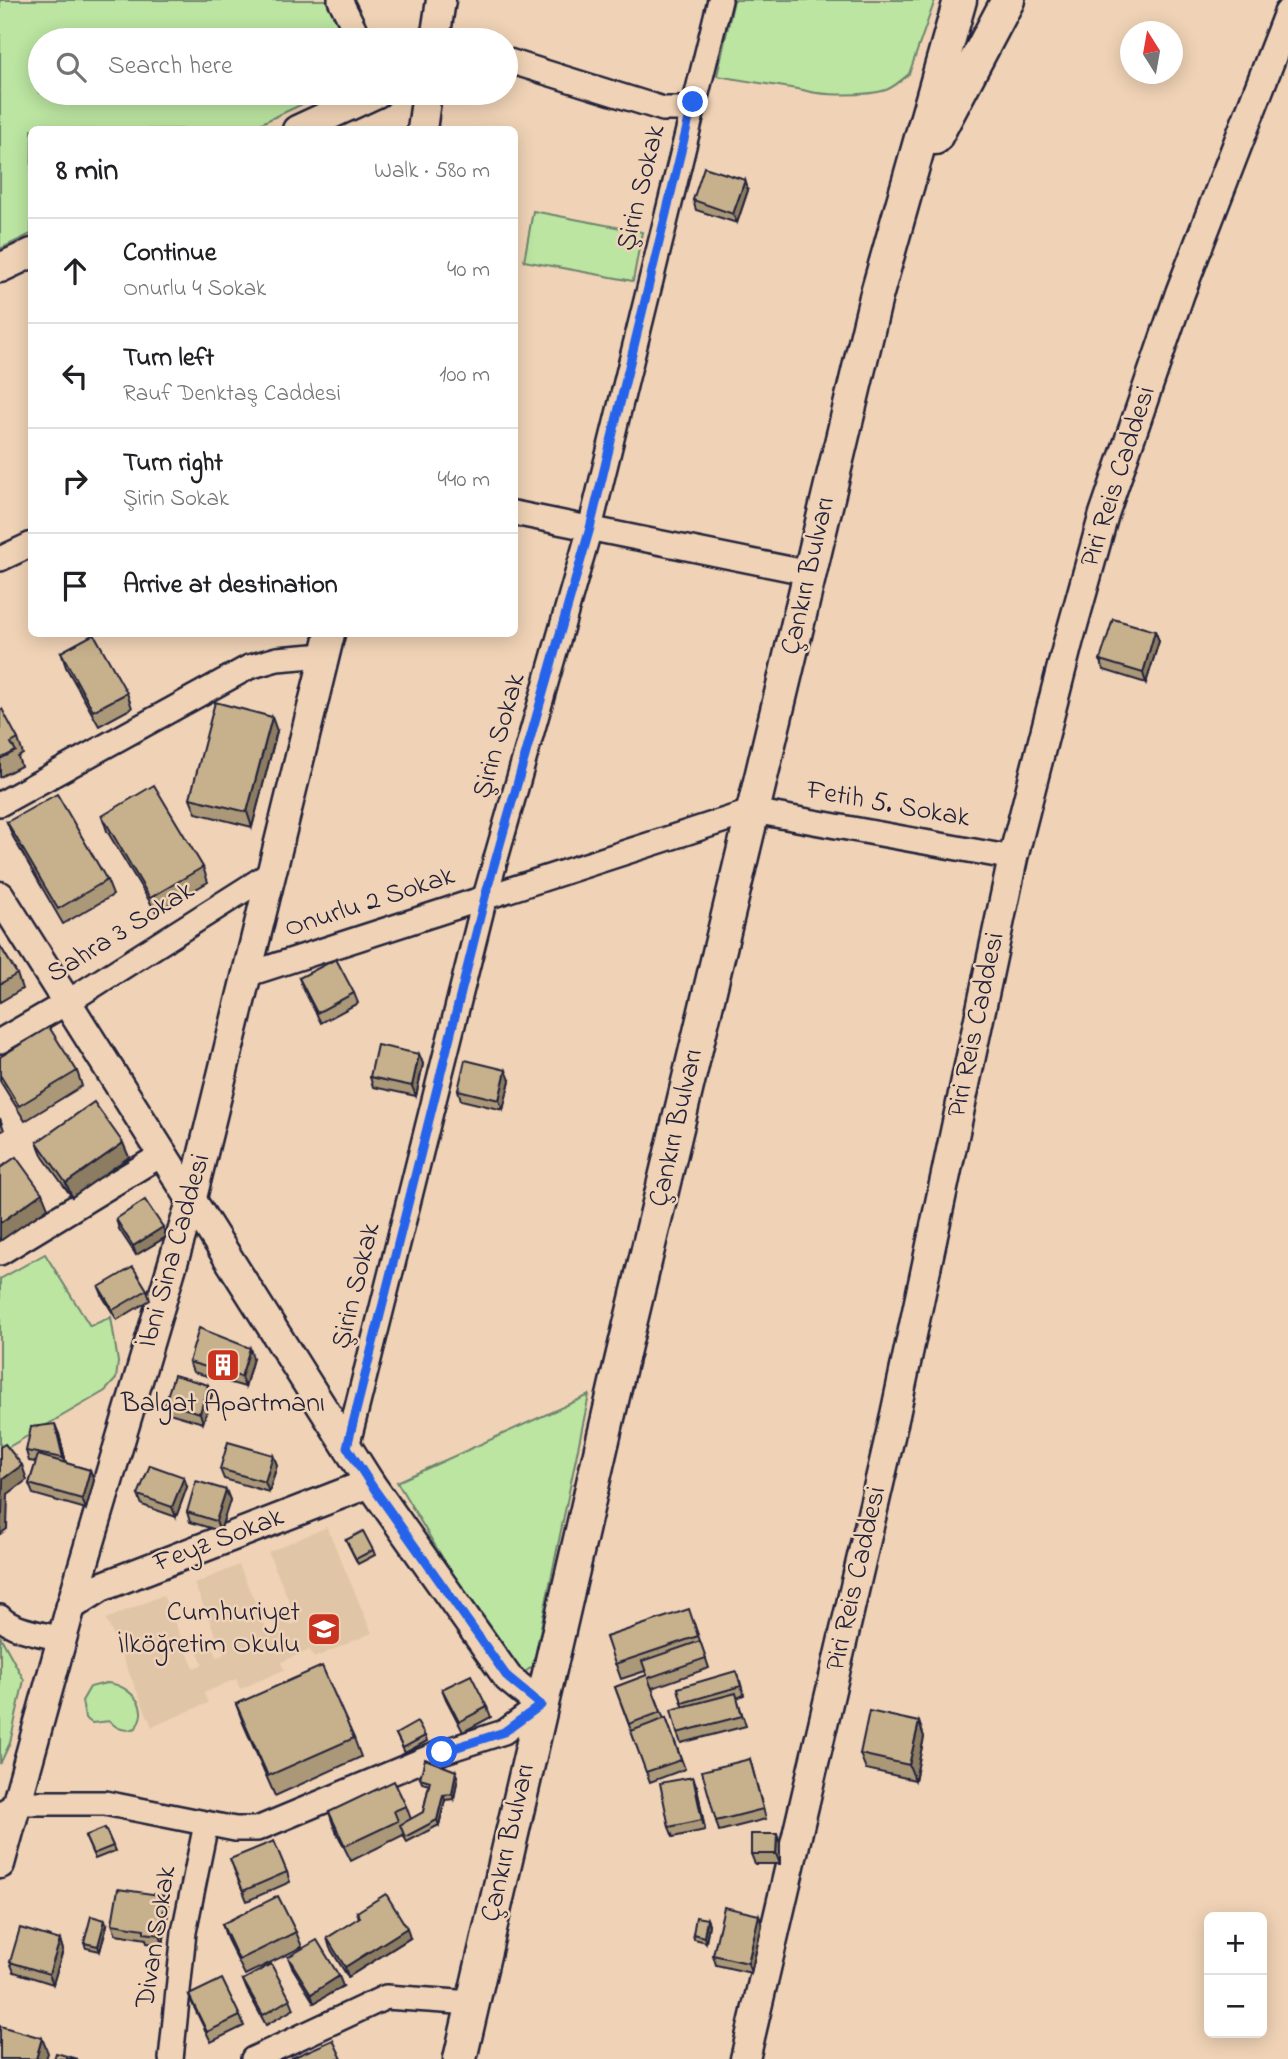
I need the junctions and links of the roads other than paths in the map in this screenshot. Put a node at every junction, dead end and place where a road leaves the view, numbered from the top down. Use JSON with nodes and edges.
{"nodes":[{"id":1,"x":340,"y":0,"type":"edge"},
{"id":2,"x":441,"y":0,"type":"edge"},
{"id":3,"x":720,"y":0,"type":"edge"},
{"id":4,"x":960,"y":0,"type":"edge"},
{"id":5,"x":1007,"y":0,"type":"edge"},
{"id":6,"x":1288,"y":14,"type":"edge"},
{"id":7,"x":354,"y":28,"type":"edge"},
{"id":8,"x":437,"y":28,"type":"edge"},
{"id":9,"x":518,"y":64,"type":"edge"},
{"id":10,"x":351,"y":105,"type":"edge"},
{"id":11,"x":425,"y":105,"type":"edge"},
{"id":12,"x":692,"y":109,"type":"junction"},
{"id":13,"x":307,"y":126,"type":"edge"},
{"id":14,"x":423,"y":126,"type":"edge"},
{"id":15,"x":904,"y":199,"type":"junction"},
{"id":16,"x":28,"y":255,"type":"edge"},
{"id":17,"x":0,"y":268,"type":"edge"},
{"id":18,"x":518,"y":514,"type":"edge"},
{"id":19,"x":590,"y":528,"type":"junction"},
{"id":20,"x":28,"y":546,"type":"edge"},
{"id":21,"x":0,"y":559,"type":"edge"},
{"id":22,"x":810,"y":573,"type":"junction"},
{"id":23,"x":328,"y":644,"type":"edge"},
{"id":24,"x":0,"y":804,"type":"edge"},
{"id":25,"x":753,"y":811,"type":"junction"},
{"id":26,"x":1013,"y":858,"type":"junction"},
{"id":27,"x":271,"y":873,"type":"junction"},
{"id":28,"x":0,"y":896,"type":"edge"},
{"id":29,"x":485,"y":897,"type":"junction"},
{"id":30,"x":246,"y":975,"type":"junction"},
{"id":31,"x":66,"y":1003,"type":"junction"},
{"id":32,"x":0,"y":1041,"type":"edge"},
{"id":33,"x":161,"y":1155,"type":"junction"},
{"id":34,"x":191,"y":1202,"type":"junction"},
{"id":35,"x":0,"y":1253,"type":"edge"},
{"id":36,"x":347,"y":1447,"type":"junction"},
{"id":37,"x":370,"y":1483,"type":"junction"},
{"id":38,"x":71,"y":1606,"type":"junction"},
{"id":39,"x":0,"y":1616,"type":"edge"},
{"id":40,"x":62,"y":1639,"type":"junction"},
{"id":41,"x":541,"y":1705,"type":"junction"},
{"id":42,"x":9,"y":1809,"type":"edge"},
{"id":43,"x":206,"y":1824,"type":"junction"},
{"id":44,"x":0,"y":1864,"type":"edge"},
{"id":45,"x":472,"y":2003,"type":"junction"},
{"id":46,"x":171,"y":2059,"type":"edge"},
{"id":47,"x":253,"y":2059,"type":"edge"},
{"id":48,"x":460,"y":2059,"type":"edge"},
{"id":49,"x":745,"y":2059,"type":"edge"}],
"edges":[{"from":1,"to":7,"type":"street"},
{"from":2,"to":8,"type":"street"},
{"from":3,"to":12,"type":"street","name":"Şirin Sokak"},
{"from":4,"to":15,"type":"main road","name":"Çankırı Bulvarı"},
{"from":5,"to":15,"type":"main road","name":"Çankırı Bulvarı"},
{"from":6,"to":26,"type":"street","name":"Piri Reis Caddesi"},
{"from":9,"to":12,"type":"street"},
{"from":10,"to":13,"type":"street"},
{"from":11,"to":14,"type":"street"},
{"from":12,"to":19,"type":"street","name":"Şirin Sokak"},
{"from":15,"to":22,"type":"main road","name":"Çankırı Bulvarı"},
{"from":16,"to":17,"type":"street"},
{"from":18,"to":19,"type":"street"},
{"from":19,"to":22,"type":"street"},
{"from":19,"to":29,"type":"street","name":"Şirin Sokak"},
{"from":20,"to":21,"type":"street"},
{"from":22,"to":25,"type":"main road","name":"Çankırı Bulvarı"},
{"from":23,"to":24,"type":"street"},
{"from":23,"to":27,"type":"street","name":"İbni Sina Caddesi"},
{"from":25,"to":26,"type":"street","name":"Fetih 5. Sokak"},
{"from":25,"to":29,"type":"street","name":"Onurlu 2 Sokak"},
{"from":25,"to":41,"type":"main road","name":"Çankırı Bulvarı"},
{"from":26,"to":49,"type":"street","name":"Piri Reis Caddesi"},
{"from":27,"to":30,"type":"street","name":"İbni Sina Caddesi"},
{"from":27,"to":31,"type":"street","name":"Sahra 3 Sokak"},
{"from":28,"to":31,"type":"street"},
{"from":29,"to":30,"type":"street","name":"Onurlu 2 Sokak"},
{"from":29,"to":36,"type":"street","name":"Şirin Sokak"},
{"from":30,"to":34,"type":"street","name":"İbni Sina Caddesi"},
{"from":31,"to":32,"type":"street","name":"Sahra 3 Sokak"},
{"from":31,"to":33,"type":"street"},
{"from":33,"to":34,"type":"street"},
{"from":33,"to":35,"type":"street"},
{"from":34,"to":36,"type":"street"},
{"from":34,"to":38,"type":"street","name":"İbni Sina Caddesi"},
{"from":36,"to":37,"type":"street"},
{"from":37,"to":38,"type":"street","name":"Feyz Sokak"},
{"from":37,"to":41,"type":"street"},
{"from":38,"to":40,"type":"street","name":"İbni Sina Caddesi"},
{"from":39,"to":40,"type":"street"},
{"from":40,"to":42,"type":"street","name":"İbni Sina Caddesi"},
{"from":41,"to":43,"type":"street"},
{"from":41,"to":45,"type":"main road","name":"Çankırı Bulvarı"},
{"from":42,"to":43,"type":"street"},
{"from":42,"to":44,"type":"street","name":"İbni Sina Caddesi"},
{"from":43,"to":46,"type":"street","name":"Divan Sokak"},
{"from":45,"to":47,"type":"street"},
{"from":45,"to":48,"type":"main road","name":"Çankırı Bulvarı"}]}
